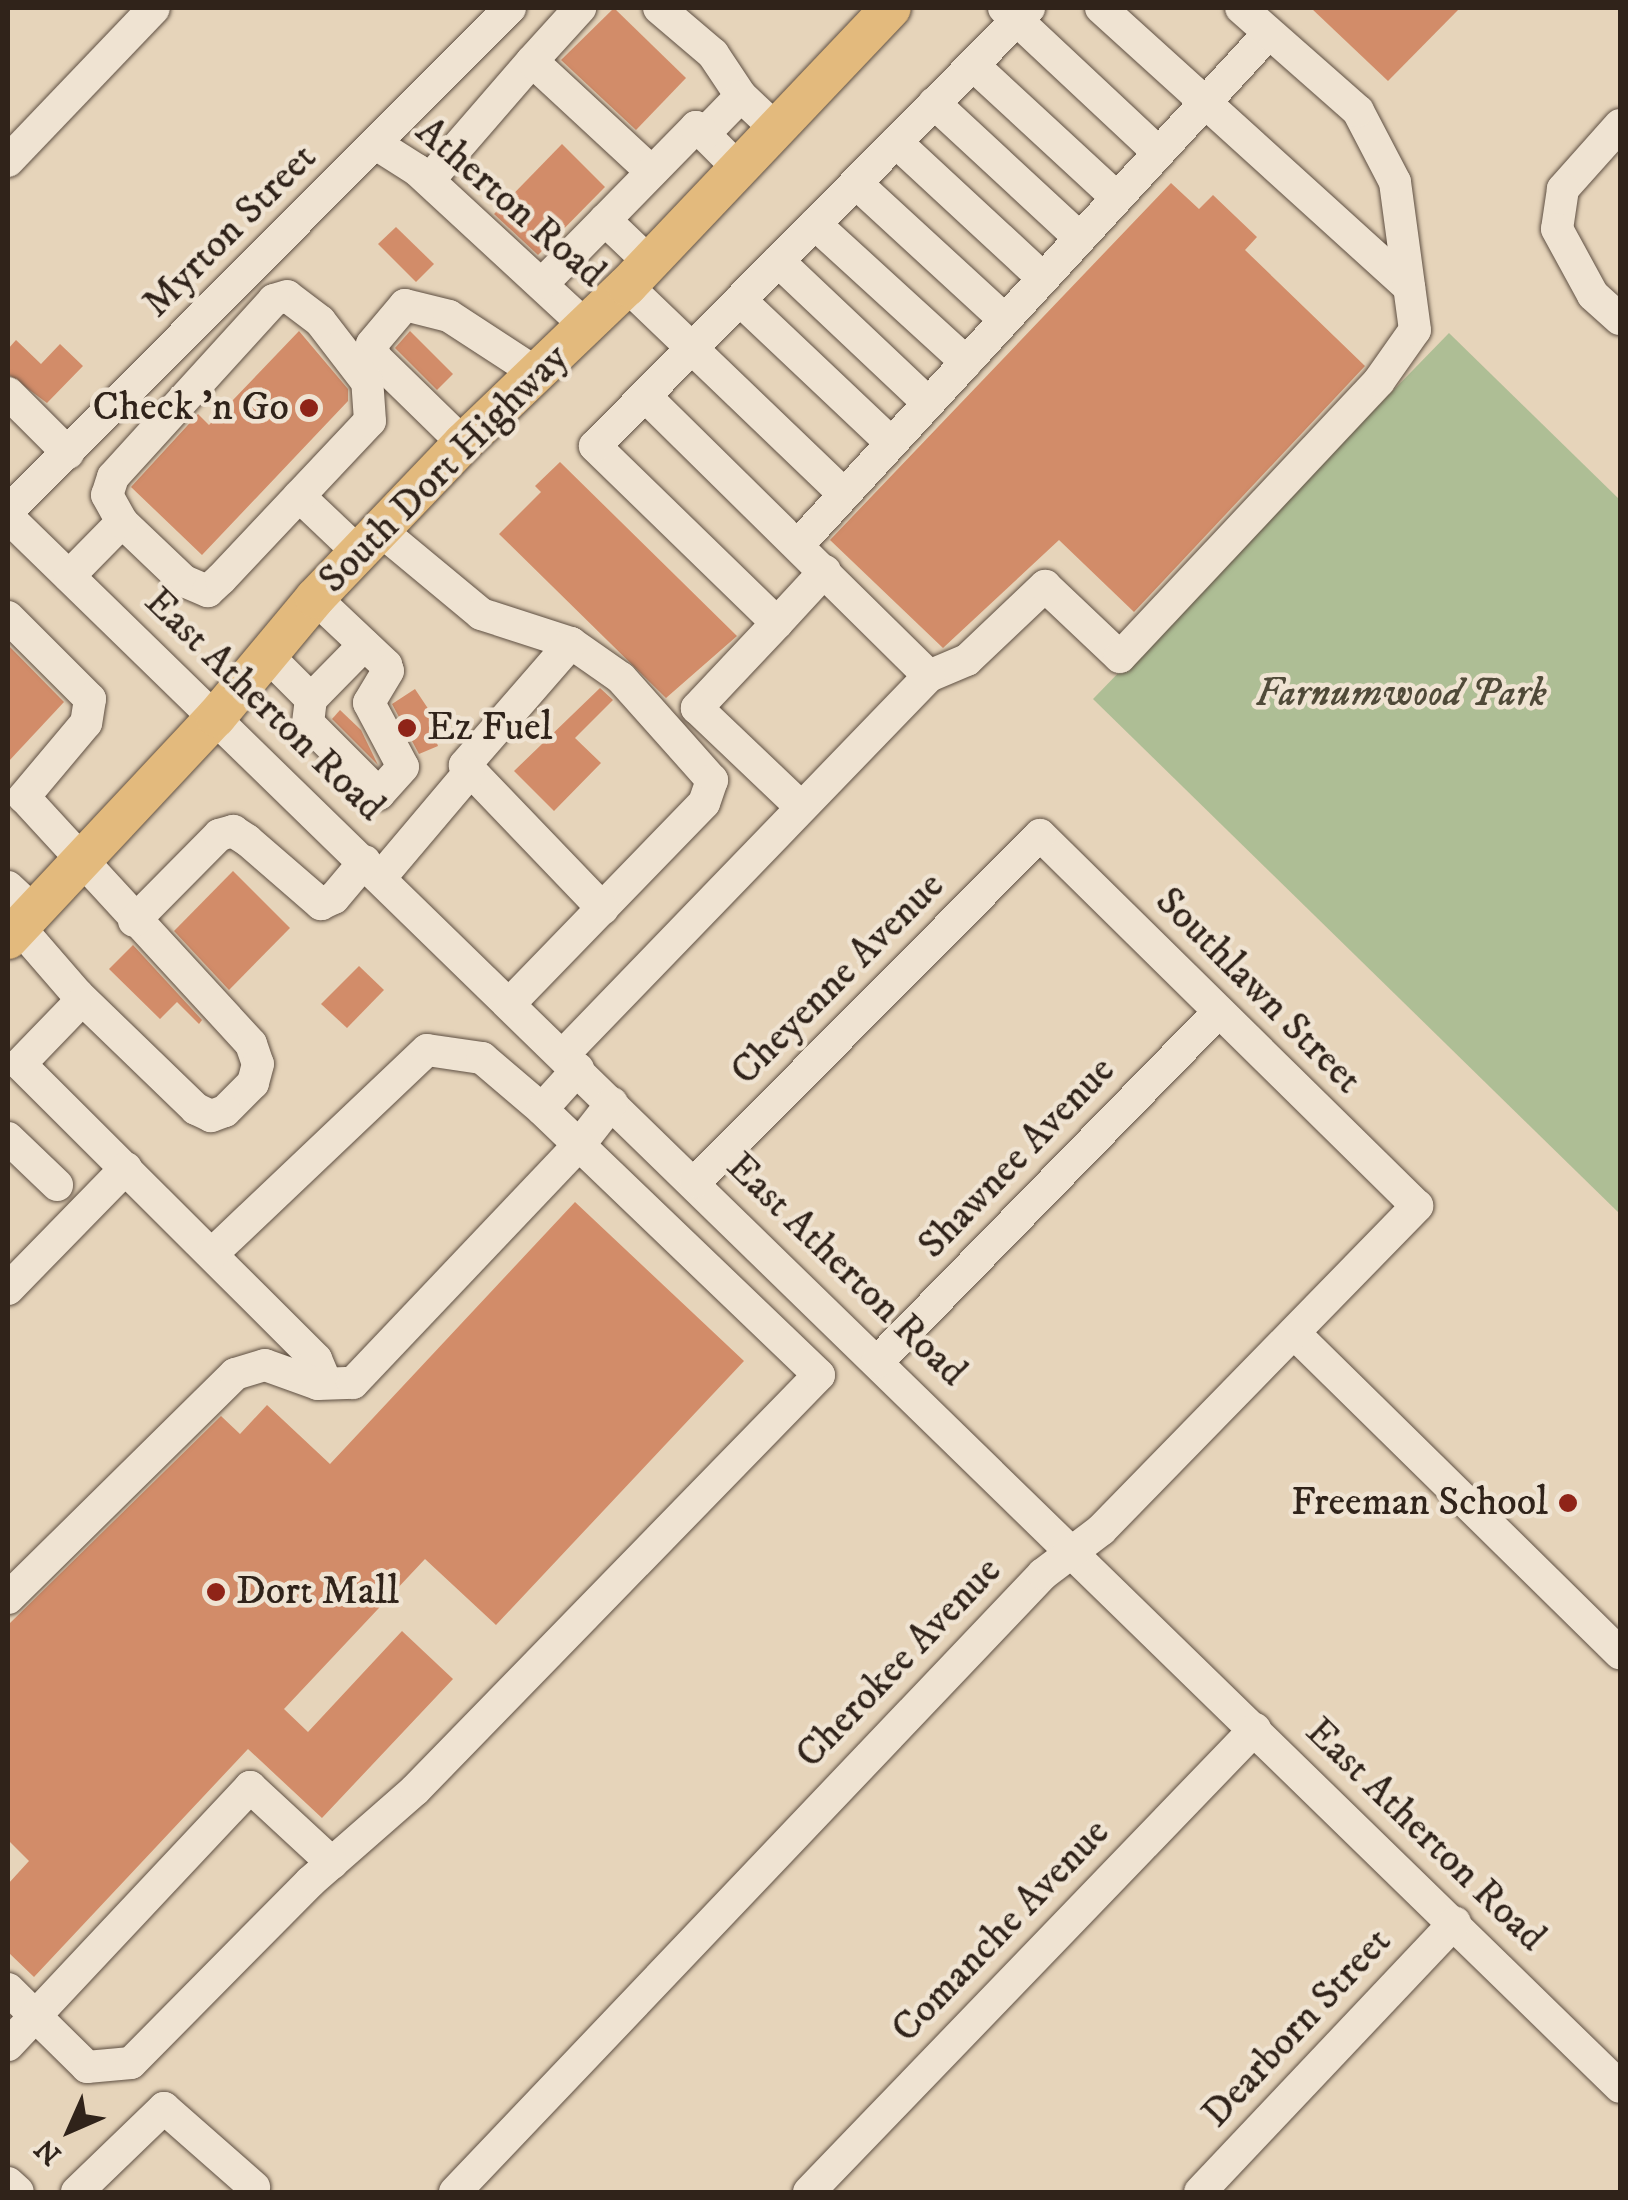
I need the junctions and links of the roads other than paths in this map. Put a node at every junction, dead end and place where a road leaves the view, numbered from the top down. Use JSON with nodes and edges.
{"nodes":[{"id":1,"x":154,"y":8,"type":"edge"},
{"id":2,"x":510,"y":8,"type":"edge"},
{"id":3,"x":580,"y":8,"type":"edge"},
{"id":4,"x":659,"y":8,"type":"edge"},
{"id":5,"x":1102,"y":8,"type":"edge"},
{"id":6,"x":1241,"y":8,"type":"edge"},
{"id":7,"x":879,"y":12,"type":"edge"},
{"id":8,"x":1017,"y":12,"type":"edge"},
{"id":9,"x":1269,"y":33,"type":"junction"},
{"id":10,"x":532,"y":61,"type":"junction"},
{"id":11,"x":972,"y":65,"type":"junction"},
{"id":12,"x":440,"y":81,"type":"junction"},
{"id":13,"x":741,"y":96,"type":"junction"},
{"id":14,"x":934,"y":103,"type":"junction"},
{"id":15,"x":1203,"y":104,"type":"junction"},
{"id":16,"x":483,"y":117,"type":"junction"},
{"id":17,"x":1620,"y":125,"type":"edge"},
{"id":18,"x":775,"y":128,"type":"junction"},
{"id":19,"x":704,"y":134,"type":"junction"},
{"id":20,"x":896,"y":142,"type":"junction"},
{"id":21,"x":376,"y":144,"type":"junction"},
{"id":22,"x":1159,"y":152,"type":"junction"},
{"id":23,"x":8,"y":161,"type":"edge"},
{"id":24,"x":738,"y":168,"type":"junction"},
{"id":25,"x":652,"y":172,"type":"junction"},
{"id":26,"x":429,"y":180,"type":"junction"},
{"id":27,"x":856,"y":182,"type":"junction"},
{"id":28,"x":1117,"y":198,"type":"junction"},
{"id":29,"x":605,"y":220,"type":"junction"},
{"id":30,"x":815,"y":224,"type":"junction"},
{"id":31,"x":1080,"y":238,"type":"junction"},
{"id":32,"x":778,"y":261,"type":"junction"},
{"id":33,"x":638,"y":274,"type":"junction"},
{"id":34,"x":1043,"y":278,"type":"junction"},
{"id":35,"x":543,"y":283,"type":"junction"},
{"id":36,"x":1409,"y":286,"type":"junction"},
{"id":37,"x":740,"y":300,"type":"junction"},
{"id":38,"x":1620,"y":318,"type":"edge"},
{"id":39,"x":1005,"y":320,"type":"junction"},
{"id":40,"x":587,"y":326,"type":"junction"},
{"id":41,"x":693,"y":347,"type":"junction"},
{"id":42,"x":966,"y":362,"type":"junction"},
{"id":43,"x":538,"y":374,"type":"junction"},
{"id":44,"x":8,"y":393,"type":"edge"},
{"id":45,"x":644,"y":396,"type":"junction"},
{"id":46,"x":928,"y":403,"type":"junction"},
{"id":47,"x":463,"y":443,"type":"junction"},
{"id":48,"x":891,"y":444,"type":"junction"},
{"id":49,"x":68,"y":452,"type":"junction"},
{"id":50,"x":844,"y":493,"type":"junction"},
{"id":51,"x":299,"y":496,"type":"junction"},
{"id":52,"x":115,"y":508,"type":"junction"},
{"id":53,"x":8,"y":518,"type":"edge"},
{"id":54,"x":370,"y":542,"type":"junction"},
{"id":55,"x":798,"y":544,"type":"junction"},
{"id":56,"x":826,"y":571,"type":"junction"},
{"id":57,"x":70,"y":576,"type":"junction"},
{"id":58,"x":315,"y":598,"type":"junction"},
{"id":59,"x":8,"y":617,"type":"edge"},
{"id":60,"x":776,"y":623,"type":"junction"},
{"id":61,"x":571,"y":642,"type":"junction"},
{"id":62,"x":364,"y":645,"type":"junction"},
{"id":63,"x":266,"y":654,"type":"junction"},
{"id":64,"x":929,"y":676,"type":"junction"},
{"id":65,"x":310,"y":699,"type":"junction"},
{"id":66,"x":216,"y":718,"type":"junction"},
{"id":67,"x":320,"y":741,"type":"junction"},
{"id":68,"x":468,"y":774,"type":"junction"},
{"id":69,"x":282,"y":782,"type":"junction"},
{"id":70,"x":367,"y":788,"type":"junction"},
{"id":71,"x":16,"y":800,"type":"edge"},
{"id":72,"x":799,"y":805,"type":"junction"},
{"id":73,"x":329,"y":827,"type":"junction"},
{"id":74,"x":1040,"y":835,"type":"joint"},
{"id":75,"x":79,"y":863,"type":"junction"},
{"id":76,"x":373,"y":869,"type":"junction"},
{"id":77,"x":603,"y":909,"type":"junction"},
{"id":78,"x":17,"y":916,"type":"edge"},
{"id":79,"x":134,"y":920,"type":"junction"},
{"id":80,"x":78,"y":995,"type":"junction"},
{"id":81,"x":510,"y":1003,"type":"junction"},
{"id":82,"x":1218,"y":1013,"type":"junction"},
{"id":83,"x":570,"y":1062,"type":"junction"},
{"id":84,"x":12,"y":1068,"type":"edge"},
{"id":85,"x":612,"y":1102,"type":"junction"},
{"id":86,"x":542,"y":1109,"type":"junction"},
{"id":87,"x":8,"y":1138,"type":"edge"},
{"id":88,"x":580,"y":1144,"type":"junction"},
{"id":89,"x":126,"y":1168,"type":"junction"},
{"id":90,"x":696,"y":1182,"type":"junction"},
{"id":91,"x":57,"y":1185,"type":"dead end"},
{"id":92,"x":1417,"y":1206,"type":"joint"},
{"id":93,"x":213,"y":1253,"type":"junction"},
{"id":94,"x":8,"y":1290,"type":"edge"},
{"id":95,"x":1294,"y":1333,"type":"junction"},
{"id":96,"x":854,"y":1337,"type":"junction"},
{"id":97,"x":877,"y":1362,"type":"junction"},
{"id":98,"x":820,"y":1375,"type":"junction"},
{"id":99,"x":326,"y":1384,"type":"junction"},
{"id":100,"x":1073,"y":1549,"type":"junction"},
{"id":101,"x":8,"y":1598,"type":"edge"},
{"id":102,"x":1620,"y":1652,"type":"edge"},
{"id":103,"x":1255,"y":1730,"type":"junction"},
{"id":104,"x":332,"y":1862,"type":"junction"},
{"id":105,"x":1455,"y":1922,"type":"junction"},
{"id":106,"x":8,"y":1990,"type":"edge"},
{"id":107,"x":36,"y":2017,"type":"junction"},
{"id":108,"x":8,"y":2045,"type":"edge"},
{"id":109,"x":1620,"y":2087,"type":"edge"},
{"id":110,"x":8,"y":2182,"type":"edge"},
{"id":111,"x":254,"y":2187,"type":"dead end"},
{"id":112,"x":824,"y":2188,"type":"edge"},
{"id":113,"x":18,"y":2192,"type":"edge"},
{"id":114,"x":77,"y":2192,"type":"edge"},
{"id":115,"x":455,"y":2192,"type":"edge"},
{"id":116,"x":1200,"y":2192,"type":"edge"}],
"edges":[{"from":1,"to":23,"type":"street"},
{"from":2,"to":12,"type":"street","name":"Myrton Street"},
{"from":3,"to":10,"type":"street"},
{"from":4,"to":13,"type":"street"},
{"from":5,"to":15,"type":"street"},
{"from":6,"to":9,"type":"street"},
{"from":7,"to":18,"type":"main road","name":"South Dort Highway"},
{"from":8,"to":11,"type":"street"},
{"from":8,"to":22,"type":"street"},
{"from":9,"to":15,"type":"street"},
{"from":9,"to":36,"type":"street"},
{"from":10,"to":16,"type":"street"},
{"from":10,"to":25,"type":"street"},
{"from":11,"to":14,"type":"street"},
{"from":11,"to":28,"type":"street"},
{"from":12,"to":16,"type":"street"},
{"from":12,"to":21,"type":"street","name":"Myrton Street"},
{"from":13,"to":18,"type":"street"},
{"from":13,"to":19,"type":"street"},
{"from":14,"to":20,"type":"street"},
{"from":14,"to":31,"type":"street"},
{"from":15,"to":22,"type":"street"},
{"from":15,"to":36,"type":"street"},
{"from":16,"to":26,"type":"street"},
{"from":17,"to":38,"type":"street"},
{"from":18,"to":24,"type":"main road","name":"South Dort Highway"},
{"from":19,"to":24,"type":"street"},
{"from":19,"to":25,"type":"street"},
{"from":20,"to":27,"type":"street"},
{"from":20,"to":34,"type":"street"},
{"from":21,"to":26,"type":"street","name":"Atherton Road"},
{"from":21,"to":49,"type":"street","name":"Myrton Street"},
{"from":22,"to":28,"type":"street"},
{"from":24,"to":33,"type":"main road","name":"South Dort Highway"},
{"from":25,"to":29,"type":"street"},
{"from":26,"to":35,"type":"street","name":"Atherton Road"},
{"from":27,"to":30,"type":"street"},
{"from":27,"to":39,"type":"street"},
{"from":28,"to":31,"type":"street"},
{"from":29,"to":33,"type":"street"},
{"from":29,"to":35,"type":"street"},
{"from":30,"to":32,"type":"street"},
{"from":30,"to":42,"type":"street"},
{"from":31,"to":34,"type":"street"},
{"from":32,"to":37,"type":"street"},
{"from":32,"to":46,"type":"street"},
{"from":33,"to":40,"type":"main road","name":"South Dort Highway"},
{"from":33,"to":41,"type":"street"},
{"from":34,"to":39,"type":"street"},
{"from":35,"to":40,"type":"street","name":"Atherton Road"},
{"from":36,"to":64,"type":"street"},
{"from":37,"to":41,"type":"street"},
{"from":37,"to":48,"type":"street"},
{"from":39,"to":42,"type":"street"},
{"from":40,"to":43,"type":"main road","name":"South Dort Highway"},
{"from":41,"to":45,"type":"street"},
{"from":41,"to":50,"type":"street"},
{"from":42,"to":46,"type":"street"},
{"from":43,"to":47,"type":"main road","name":"South Dort Highway"},
{"from":43,"to":47,"type":"street"},
{"from":44,"to":49,"type":"street"},
{"from":45,"to":55,"type":"street"},
{"from":45,"to":60,"type":"street"},
{"from":46,"to":48,"type":"street"},
{"from":47,"to":54,"type":"main road","name":"South Dort Highway"},
{"from":48,"to":50,"type":"street"},
{"from":49,"to":53,"type":"street","name":"Myrton Street"},
{"from":50,"to":55,"type":"street"},
{"from":51,"to":52,"type":"street"},
{"from":51,"to":52,"type":"street"},
{"from":51,"to":54,"type":"street"},
{"from":52,"to":57,"type":"street"},
{"from":53,"to":57,"type":"street","name":"East Atherton Road"},
{"from":54,"to":58,"type":"main road","name":"South Dort Highway"},
{"from":54,"to":61,"type":"street"},
{"from":55,"to":56,"type":"street"},
{"from":56,"to":60,"type":"street"},
{"from":56,"to":64,"type":"street"},
{"from":57,"to":66,"type":"street","name":"East Atherton Road"},
{"from":58,"to":62,"type":"street"},
{"from":58,"to":63,"type":"main road","name":"South Dort Highway"},
{"from":59,"to":71,"type":"street"},
{"from":60,"to":72,"type":"street"},
{"from":61,"to":68,"type":"street"},
{"from":61,"to":77,"type":"street"},
{"from":62,"to":65,"type":"street"},
{"from":62,"to":70,"type":"street"},
{"from":63,"to":65,"type":"street"},
{"from":63,"to":66,"type":"main road","name":"South Dort Highway"},
{"from":64,"to":72,"type":"street"},
{"from":65,"to":67,"type":"street"},
{"from":66,"to":69,"type":"street","name":"East Atherton Road"},
{"from":66,"to":75,"type":"main road","name":"South Dort Highway"},
{"from":67,"to":69,"type":"street"},
{"from":67,"to":70,"type":"street"},
{"from":68,"to":76,"type":"street"},
{"from":68,"to":77,"type":"street"},
{"from":69,"to":73,"type":"street","name":"East Atherton Road"},
{"from":70,"to":73,"type":"street"},
{"from":71,"to":75,"type":"street"},
{"from":72,"to":83,"type":"street"},
{"from":73,"to":76,"type":"street","name":"East Atherton Road"},
{"from":74,"to":82,"type":"street","name":"Southlawn Street"},
{"from":74,"to":90,"type":"street","name":"Cheyenne Avenue"},
{"from":75,"to":78,"type":"main road","name":"South Dort Highway"},
{"from":75,"to":79,"type":"street"},
{"from":76,"to":79,"type":"street"},
{"from":76,"to":81,"type":"street","name":"East Atherton Road"},
{"from":77,"to":81,"type":"street"},
{"from":78,"to":80,"type":"street"},
{"from":79,"to":80,"type":"street"},
{"from":80,"to":84,"type":"street"},
{"from":81,"to":83,"type":"street","name":"East Atherton Road"},
{"from":82,"to":92,"type":"street","name":"Southlawn Street"},
{"from":82,"to":97,"type":"street","name":"Shawnee Avenue"},
{"from":83,"to":85,"type":"street","name":"East Atherton Road"},
{"from":83,"to":86,"type":"street"},
{"from":84,"to":89,"type":"street"},
{"from":85,"to":88,"type":"street"},
{"from":85,"to":90,"type":"street","name":"East Atherton Road"},
{"from":86,"to":88,"type":"street"},
{"from":86,"to":93,"type":"street"},
{"from":87,"to":91,"type":"street"},
{"from":88,"to":98,"type":"street"},
{"from":88,"to":99,"type":"street"},
{"from":89,"to":93,"type":"street"},
{"from":89,"to":94,"type":"street"},
{"from":90,"to":96,"type":"street","name":"East Atherton Road"},
{"from":92,"to":95,"type":"street","name":"Cherokee Avenue"},
{"from":93,"to":99,"type":"street"},
{"from":95,"to":100,"type":"street","name":"Cherokee Avenue"},
{"from":95,"to":102,"type":"street"},
{"from":96,"to":97,"type":"street","name":"East Atherton Road"},
{"from":96,"to":98,"type":"street"},
{"from":97,"to":100,"type":"street","name":"East Atherton Road"},
{"from":98,"to":104,"type":"street"},
{"from":99,"to":101,"type":"street"},
{"from":100,"to":103,"type":"street","name":"East Atherton Road"},
{"from":100,"to":115,"type":"street","name":"Cherokee Avenue"},
{"from":103,"to":105,"type":"street","name":"East Atherton Road"},
{"from":103,"to":112,"type":"street","name":"Comanche Avenue"},
{"from":104,"to":107,"type":"street"},
{"from":104,"to":107,"type":"street"},
{"from":105,"to":109,"type":"street","name":"East Atherton Road"},
{"from":105,"to":116,"type":"street","name":"Dearborn Street"},
{"from":106,"to":107,"type":"street"},
{"from":107,"to":108,"type":"street"},
{"from":110,"to":113,"type":"street"},
{"from":111,"to":114,"type":"street"}]}
